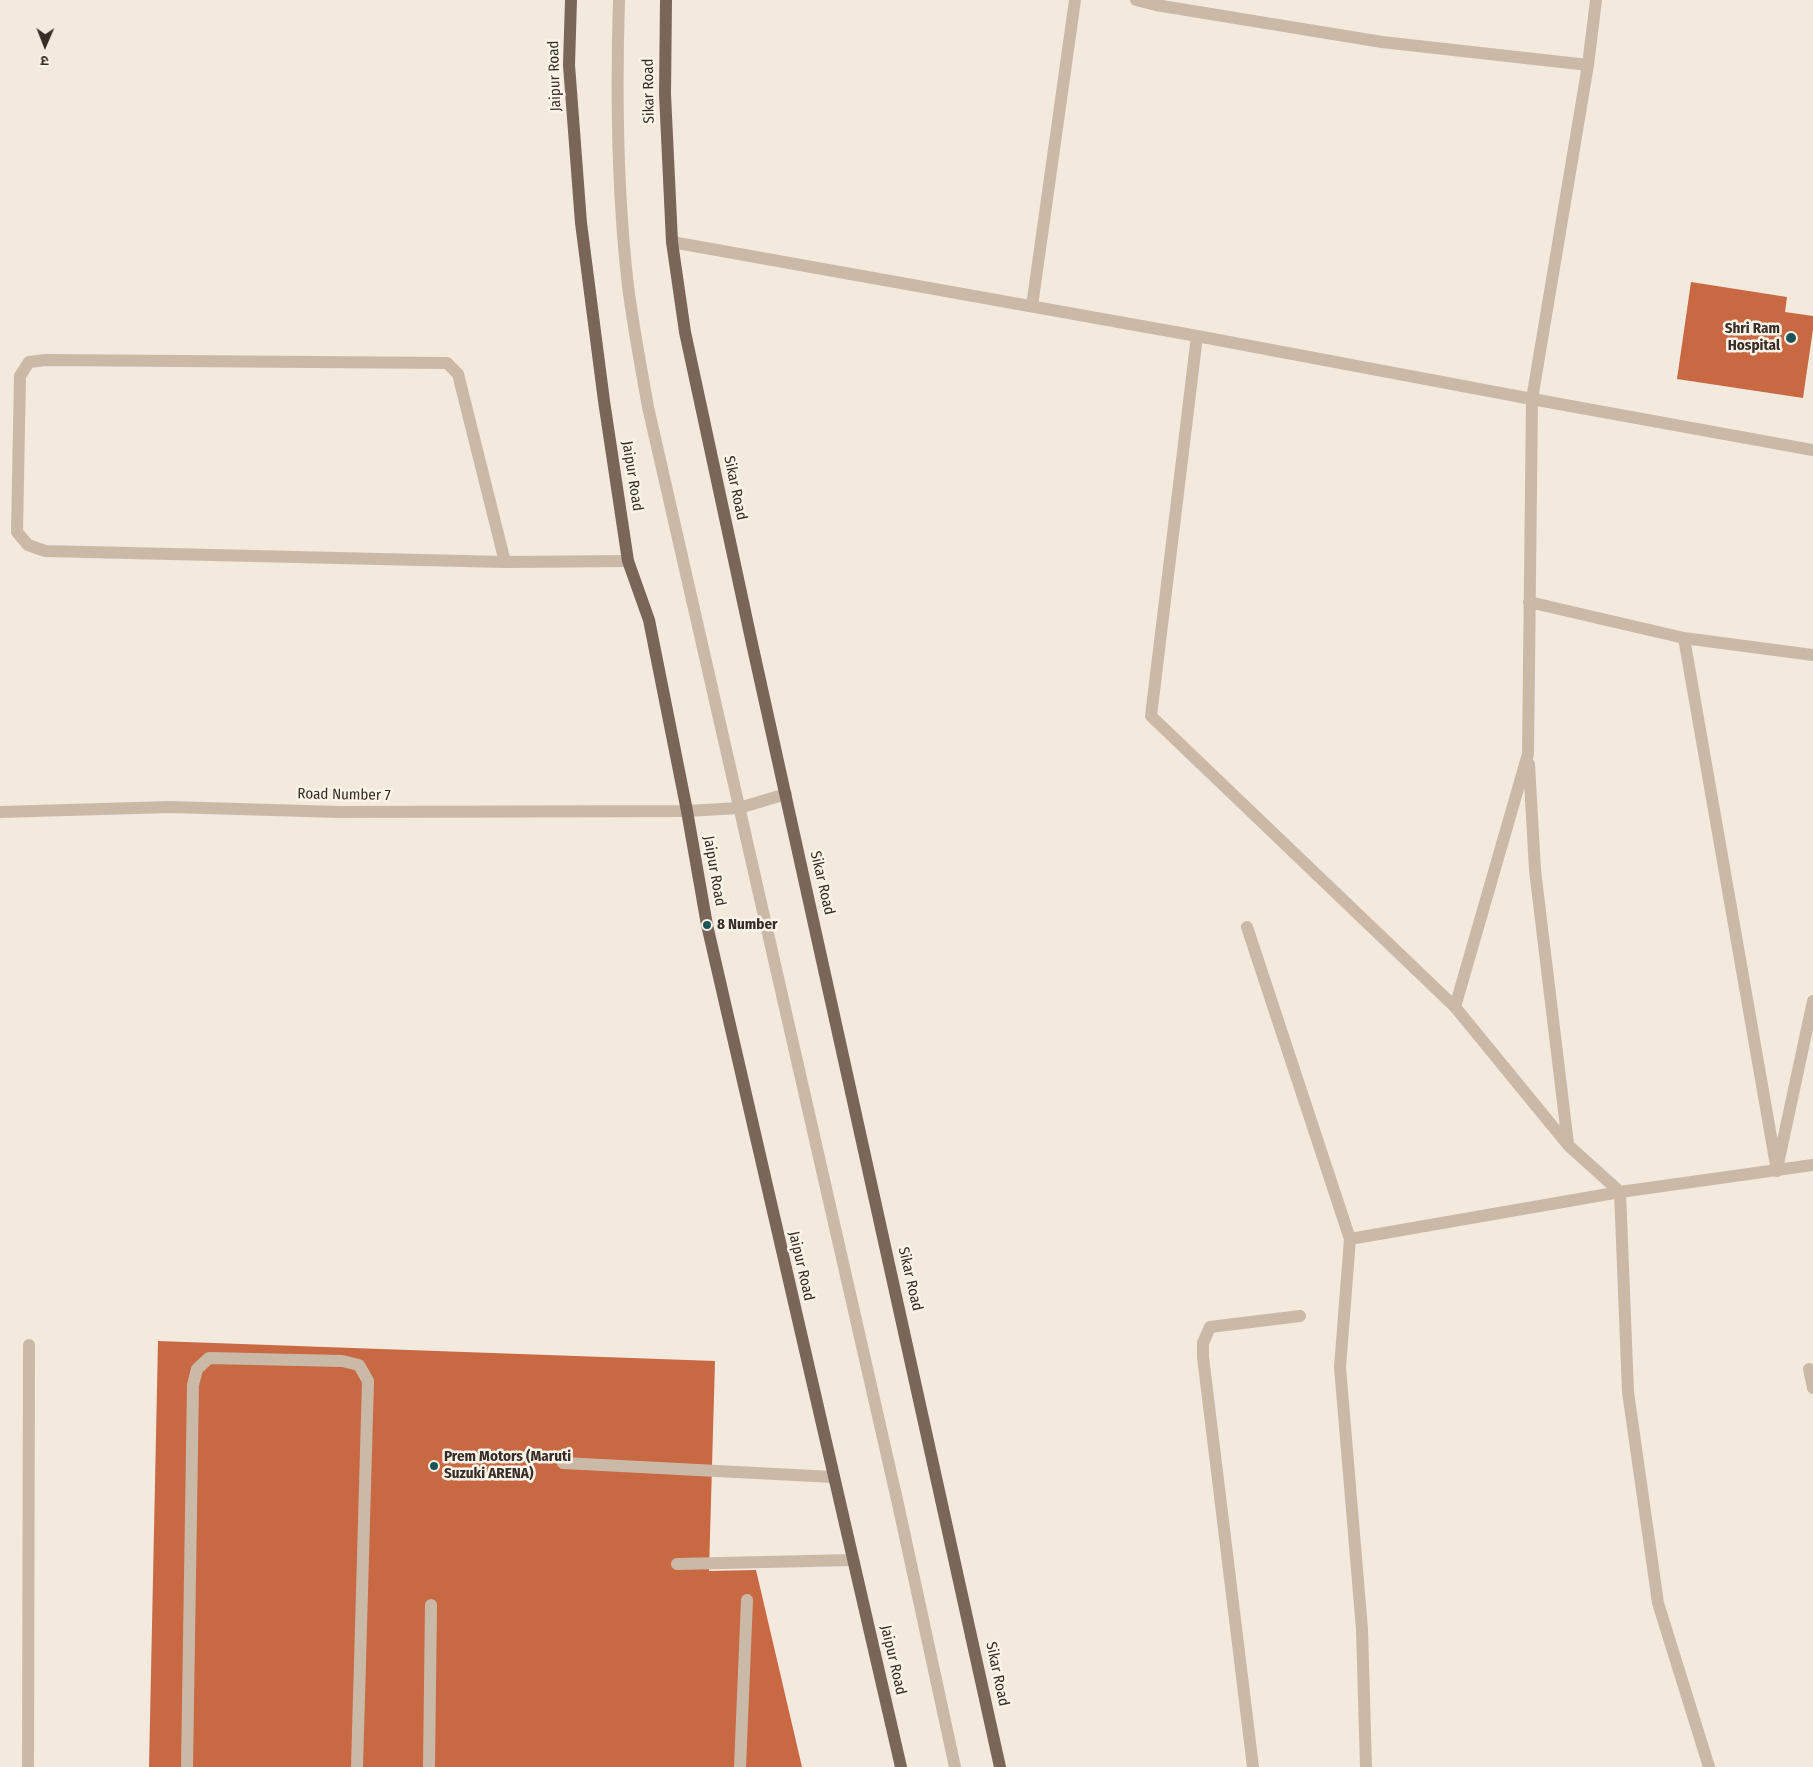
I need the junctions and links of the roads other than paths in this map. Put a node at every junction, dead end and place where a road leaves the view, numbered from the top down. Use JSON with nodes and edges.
{"nodes":[{"id":1,"x":571,"y":0,"type":"edge"},
{"id":2,"x":619,"y":0,"type":"edge"},
{"id":3,"x":666,"y":0,"type":"edge"},
{"id":4,"x":1075,"y":0,"type":"edge"},
{"id":5,"x":1136,"y":0,"type":"edge"},
{"id":6,"x":1596,"y":0,"type":"edge"},
{"id":7,"x":1588,"y":65,"type":"junction"},
{"id":8,"x":672,"y":242,"type":"junction"},
{"id":9,"x":1032,"y":306,"type":"junction"},
{"id":10,"x":1197,"y":336,"type":"junction"},
{"id":11,"x":1532,"y":399,"type":"junction"},
{"id":12,"x":1813,"y":450,"type":"edge"},
{"id":13,"x":505,"y":562,"type":"junction"},
{"id":14,"x":628,"y":562,"type":"junction"},
{"id":15,"x":1529,"y":602,"type":"junction"},
{"id":16,"x":1684,"y":638,"type":"junction"},
{"id":17,"x":1813,"y":655,"type":"edge"},
{"id":18,"x":1528,"y":754,"type":"junction"},
{"id":19,"x":786,"y":794,"type":"junction"},
{"id":20,"x":739,"y":808,"type":"junction"},
{"id":21,"x":687,"y":811,"type":"junction"},
{"id":22,"x":0,"y":812,"type":"edge"},
{"id":23,"x":1247,"y":927,"type":"dead end"},
{"id":24,"x":1813,"y":1001,"type":"edge"},
{"id":25,"x":1455,"y":1007,"type":"junction"},
{"id":26,"x":1568,"y":1145,"type":"junction"},
{"id":27,"x":1813,"y":1165,"type":"edge"},
{"id":28,"x":1777,"y":1171,"type":"junction"},
{"id":29,"x":1620,"y":1192,"type":"junction"},
{"id":30,"x":1350,"y":1239,"type":"junction"},
{"id":31,"x":1300,"y":1316,"type":"dead end"},
{"id":32,"x":29,"y":1345,"type":"dead end"},
{"id":33,"x":1809,"y":1369,"type":"dead end"},
{"id":34,"x":1813,"y":1388,"type":"edge"},
{"id":35,"x":563,"y":1463,"type":"dead end"},
{"id":36,"x":833,"y":1477,"type":"junction"},
{"id":37,"x":853,"y":1560,"type":"junction"},
{"id":38,"x":677,"y":1564,"type":"dead end"},
{"id":39,"x":747,"y":1600,"type":"dead end"},
{"id":40,"x":431,"y":1605,"type":"dead end"},
{"id":41,"x":28,"y":1767,"type":"edge"},
{"id":42,"x":187,"y":1767,"type":"edge"},
{"id":43,"x":357,"y":1767,"type":"edge"},
{"id":44,"x":429,"y":1767,"type":"edge"},
{"id":45,"x":740,"y":1767,"type":"edge"},
{"id":46,"x":901,"y":1767,"type":"edge"},
{"id":47,"x":955,"y":1767,"type":"edge"},
{"id":48,"x":1000,"y":1767,"type":"edge"},
{"id":49,"x":1253,"y":1767,"type":"edge"},
{"id":50,"x":1366,"y":1767,"type":"edge"},
{"id":51,"x":1709,"y":1767,"type":"edge"}],
"edges":[{"from":1,"to":14,"type":"main road","name":"Jaipur Road"},
{"from":2,"to":20,"type":"street"},
{"from":3,"to":8,"type":"main road","name":"Sikar Road"},
{"from":4,"to":9,"type":"street"},
{"from":5,"to":7,"type":"street"},
{"from":6,"to":7,"type":"street"},
{"from":7,"to":11,"type":"street"},
{"from":8,"to":9,"type":"street"},
{"from":8,"to":19,"type":"main road","name":"Sikar Road"},
{"from":9,"to":10,"type":"street"},
{"from":10,"to":11,"type":"street"},
{"from":10,"to":25,"type":"street"},
{"from":11,"to":12,"type":"street"},
{"from":11,"to":15,"type":"street"},
{"from":13,"to":13,"type":"street"},
{"from":13,"to":14,"type":"street"},
{"from":14,"to":21,"type":"main road","name":"Jaipur Road"},
{"from":15,"to":16,"type":"street"},
{"from":15,"to":18,"type":"street"},
{"from":16,"to":17,"type":"street"},
{"from":16,"to":28,"type":"street"},
{"from":18,"to":25,"type":"street"},
{"from":18,"to":26,"type":"street"},
{"from":19,"to":20,"type":"street","name":"Road Number 7"},
{"from":19,"to":48,"type":"main road","name":"Sikar Road"},
{"from":20,"to":21,"type":"street","name":"Road Number 7"},
{"from":20,"to":47,"type":"street"},
{"from":21,"to":22,"type":"street","name":"Road Number 7"},
{"from":21,"to":36,"type":"main road","name":"Jaipur Road"},
{"from":23,"to":30,"type":"street"},
{"from":24,"to":28,"type":"street"},
{"from":25,"to":26,"type":"street"},
{"from":26,"to":29,"type":"street"},
{"from":27,"to":28,"type":"street"},
{"from":28,"to":29,"type":"street"},
{"from":29,"to":30,"type":"street"},
{"from":29,"to":51,"type":"street"},
{"from":30,"to":50,"type":"street"},
{"from":31,"to":49,"type":"street"},
{"from":32,"to":41,"type":"street"},
{"from":33,"to":34,"type":"street"},
{"from":35,"to":36,"type":"street"},
{"from":36,"to":37,"type":"main road","name":"Jaipur Road"},
{"from":37,"to":38,"type":"street"},
{"from":37,"to":46,"type":"main road","name":"Jaipur Road"},
{"from":39,"to":45,"type":"street"},
{"from":40,"to":44,"type":"street"},
{"from":42,"to":43,"type":"street"}]}
